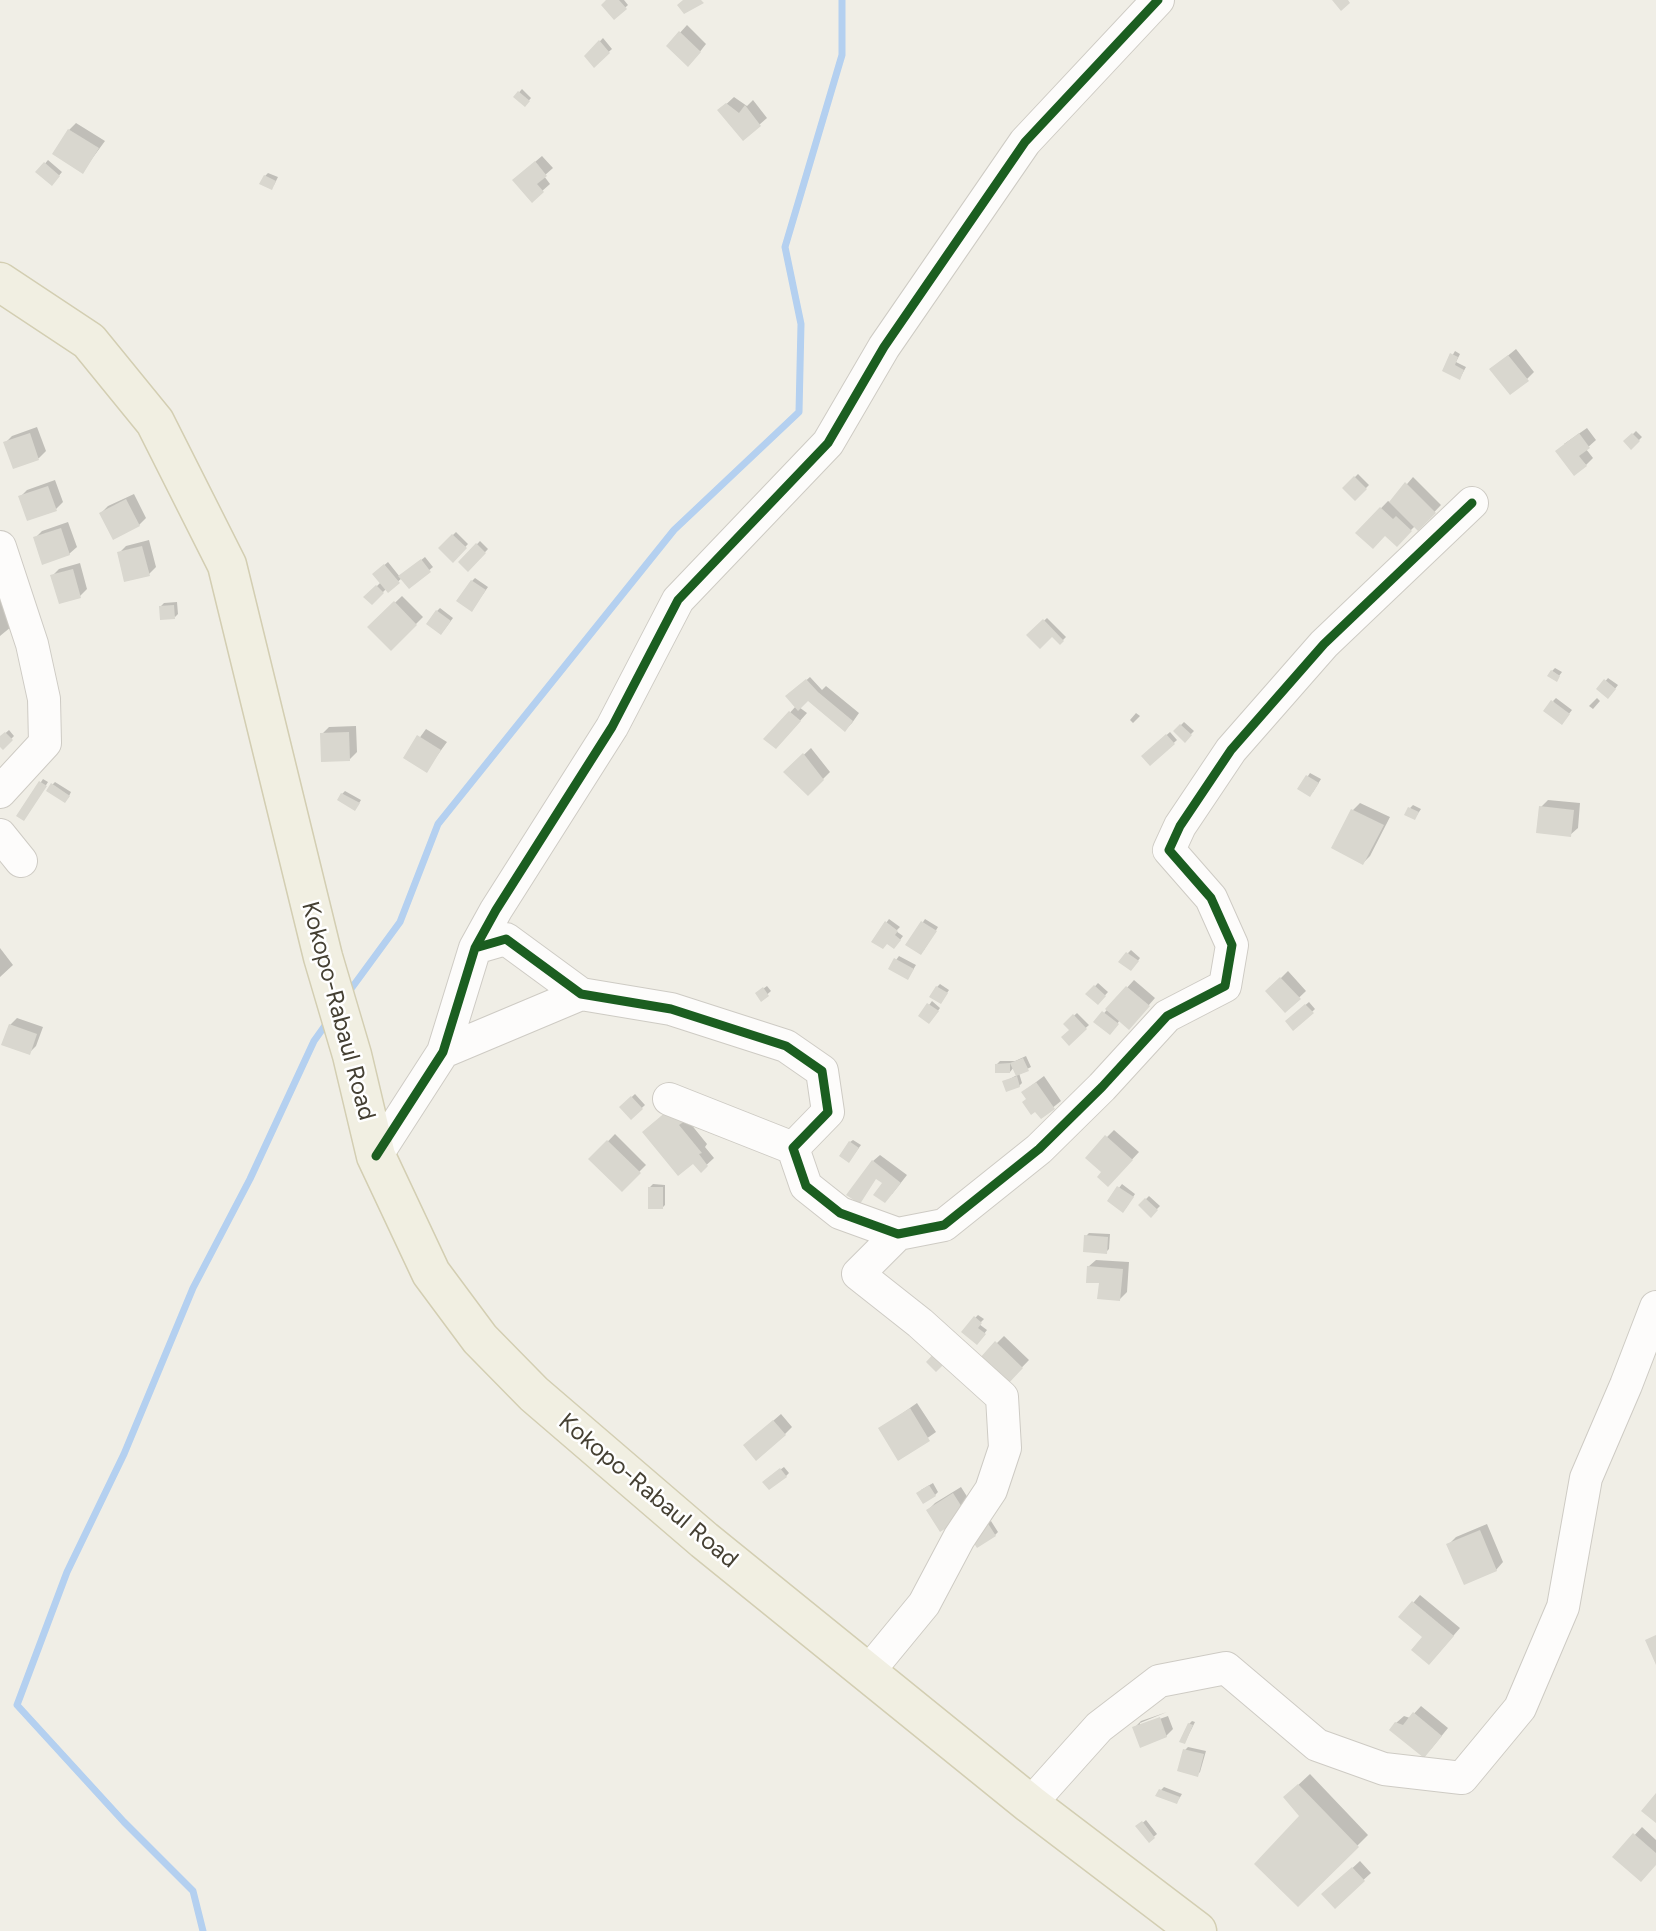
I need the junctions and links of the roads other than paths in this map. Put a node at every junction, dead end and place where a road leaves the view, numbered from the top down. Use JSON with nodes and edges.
{"nodes":[{"id":1,"x":1158,"y":0,"type":"edge"},
{"id":2,"x":0,"y":282,"type":"edge"},
{"id":3,"x":1472,"y":503,"type":"dead end"},
{"id":4,"x":0,"y":547,"type":"edge"},
{"id":5,"x":0,"y":792,"type":"edge"},
{"id":6,"x":0,"y":835,"type":"edge"},
{"id":7,"x":21,"y":861,"type":"dead end"},
{"id":8,"x":475,"y":948,"type":"junction"},
{"id":9,"x":581,"y":994,"type":"junction"},
{"id":10,"x":443,"y":1052,"type":"junction"},
{"id":11,"x":669,"y":1099,"type":"dead end"},
{"id":12,"x":793,"y":1148,"type":"junction"},
{"id":13,"x":376,"y":1156,"type":"junction"},
{"id":14,"x":898,"y":1234,"type":"junction"},
{"id":15,"x":1656,"y":1307,"type":"edge"},
{"id":16,"x":868,"y":1672,"type":"junction"},
{"id":17,"x":1030,"y":1804,"type":"junction"},
{"id":18,"x":1197,"y":1931,"type":"edge"}],
"edges":[{"from":1,"to":8,"type":"street"},
{"from":2,"to":13,"type":"main road","name":"Kokopo-Rabaul Road"},
{"from":3,"to":14,"type":"street"},
{"from":4,"to":5,"type":"street"},
{"from":6,"to":7,"type":"street"},
{"from":8,"to":9,"type":"street"},
{"from":8,"to":10,"type":"street"},
{"from":9,"to":10,"type":"street"},
{"from":9,"to":12,"type":"street"},
{"from":10,"to":13,"type":"street"},
{"from":11,"to":12,"type":"street"},
{"from":12,"to":14,"type":"street"},
{"from":13,"to":16,"type":"main road","name":"Kokopo-Rabaul Road"},
{"from":14,"to":16,"type":"street"},
{"from":15,"to":17,"type":"street"},
{"from":16,"to":17,"type":"main road","name":"Kokopo-Rabaul Road"},
{"from":17,"to":18,"type":"main road","name":"Kokopo-Rabaul Road"}]}
